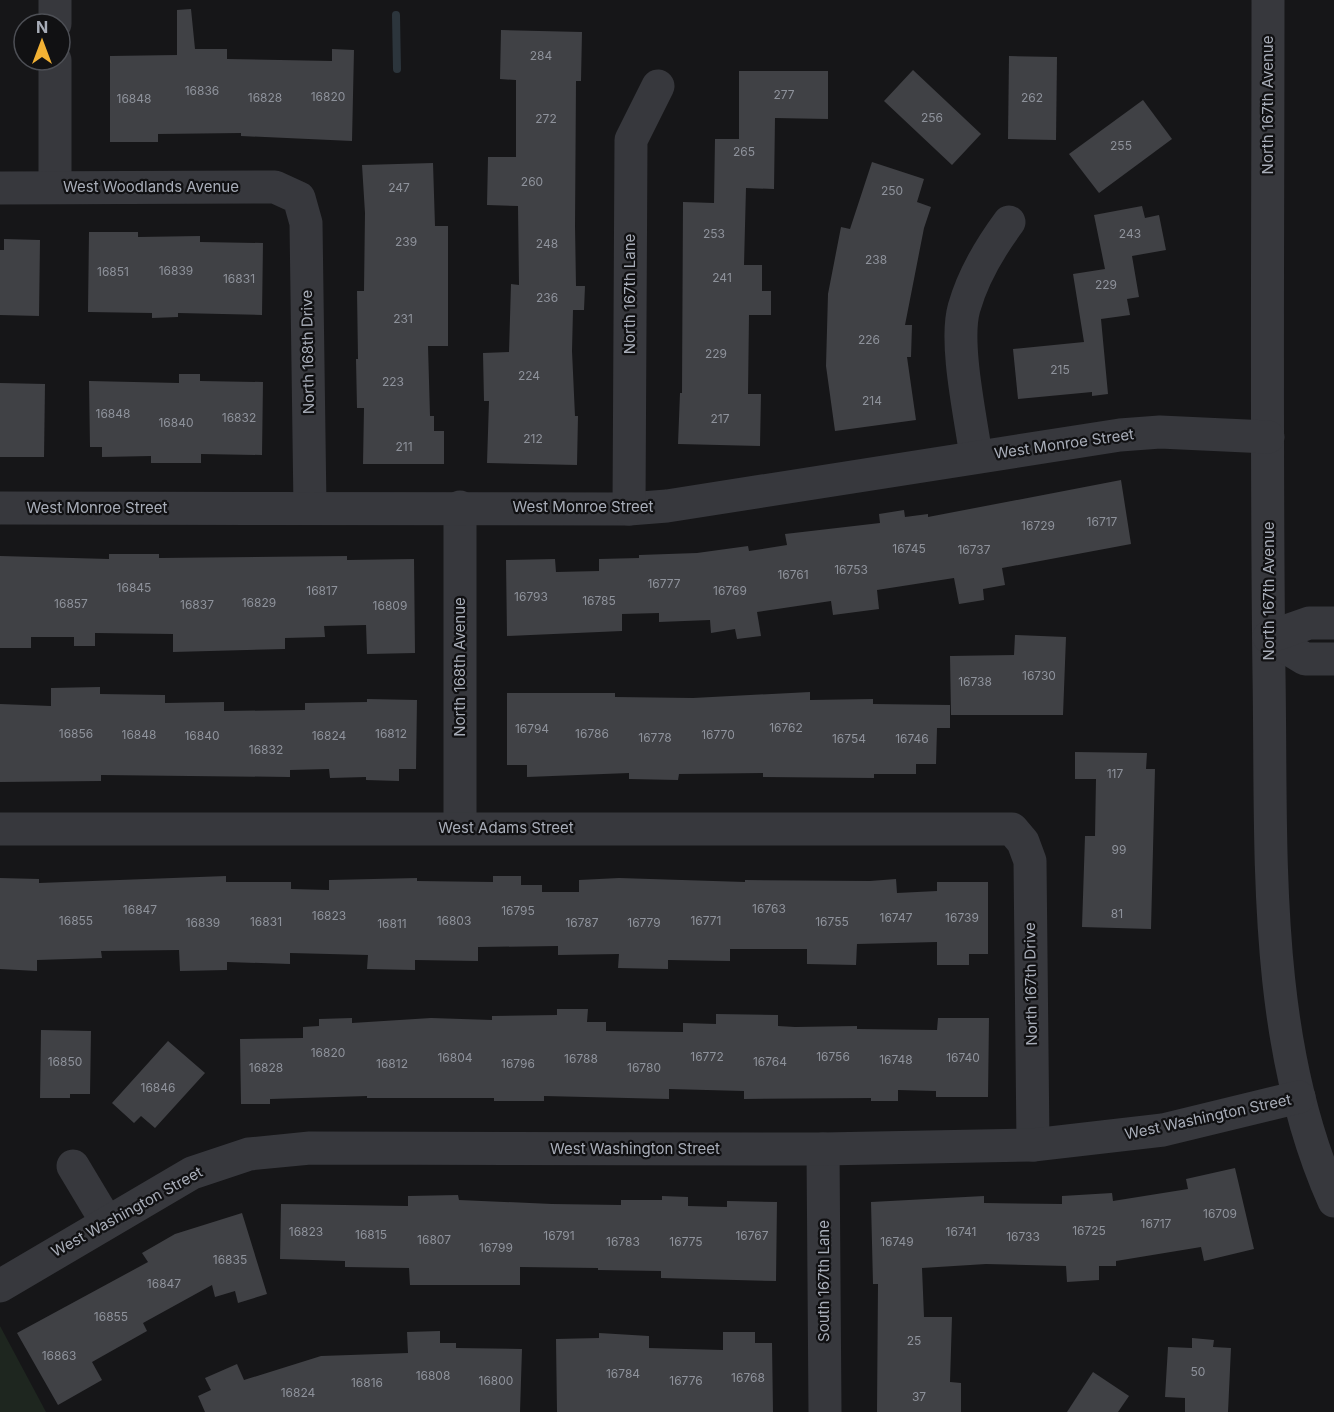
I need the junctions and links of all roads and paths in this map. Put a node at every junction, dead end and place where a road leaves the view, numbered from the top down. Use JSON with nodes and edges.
{"nodes":[{"id":1,"x":1268,"y":0,"type":"edge"},
{"id":2,"x":55,"y":72,"type":"edge"},
{"id":3,"x":658,"y":86,"type":"dead end"},
{"id":4,"x":55,"y":187,"type":"junction"},
{"id":5,"x":0,"y":188,"type":"edge"},
{"id":6,"x":299,"y":198,"type":"joint"},
{"id":7,"x":1009,"y":222,"type":"dead end"},
{"id":8,"x":1268,"y":437,"type":"junction"},
{"id":9,"x":976,"y":456,"type":"junction"},
{"id":10,"x":460,"y":507,"type":"junction"},
{"id":11,"x":0,"y":508,"type":"edge"},
{"id":12,"x":310,"y":508,"type":"junction"},
{"id":13,"x":629,"y":509,"type":"junction"},
{"id":14,"x":1334,"y":623,"type":"edge"},
{"id":15,"x":1269,"y":637,"type":"junction"},
{"id":16,"x":1334,"y":659,"type":"edge"},
{"id":17,"x":460,"y":828,"type":"junction"},
{"id":18,"x":1012,"y":828,"type":"joint"},
{"id":19,"x":0,"y":829,"type":"edge"},
{"id":20,"x":1299,"y":1097,"type":"junction"},
{"id":21,"x":1033,"y":1145,"type":"junction"},
{"id":22,"x":823,"y":1149,"type":"junction"},
{"id":23,"x":73,"y":1166,"type":"dead end"},
{"id":24,"x":1328,"y":1189,"type":"edge"},
{"id":25,"x":106,"y":1221,"type":"junction"},
{"id":26,"x":0,"y":1286,"type":"edge"},
{"id":27,"x":825,"y":1412,"type":"edge"}],
"edges":[{"from":1,"to":8,"type":"street","name":"North 167th Avenue"},
{"from":2,"to":4,"type":"street"},
{"from":3,"to":13,"type":"street","name":"North 167th Lane"},
{"from":4,"to":5,"type":"street","name":"West Woodlands Avenue"},
{"from":4,"to":6,"type":"street","name":"West Woodlands Avenue"},
{"from":6,"to":12,"type":"street","name":"North 168th Drive"},
{"from":7,"to":9,"type":"street"},
{"from":8,"to":9,"type":"street","name":"West Monroe Street"},
{"from":8,"to":15,"type":"street","name":"North 167th Avenue"},
{"from":9,"to":13,"type":"street","name":"West Monroe Street"},
{"from":10,"to":12,"type":"street","name":"West Monroe Street"},
{"from":10,"to":13,"type":"street","name":"West Monroe Street"},
{"from":10,"to":17,"type":"street","name":"North 168th Avenue"},
{"from":11,"to":12,"type":"street","name":"West Monroe Street"},
{"from":14,"to":15,"type":"street"},
{"from":15,"to":16,"type":"street"},
{"from":15,"to":20,"type":"street","name":"North 167th Avenue"},
{"from":17,"to":18,"type":"street","name":"West Adams Street"},
{"from":17,"to":19,"type":"street","name":"West Adams Street"},
{"from":18,"to":21,"type":"street","name":"North 167th Drive"},
{"from":20,"to":21,"type":"street","name":"West Washington Street"},
{"from":20,"to":24,"type":"street","name":"North 167th Avenue"},
{"from":21,"to":22,"type":"street","name":"West Washington Street"},
{"from":22,"to":25,"type":"street","name":"West Washington Street"},
{"from":22,"to":27,"type":"street","name":"South 167th Lane"},
{"from":23,"to":25,"type":"street"},
{"from":25,"to":26,"type":"street","name":"West Washington Street"}]}
